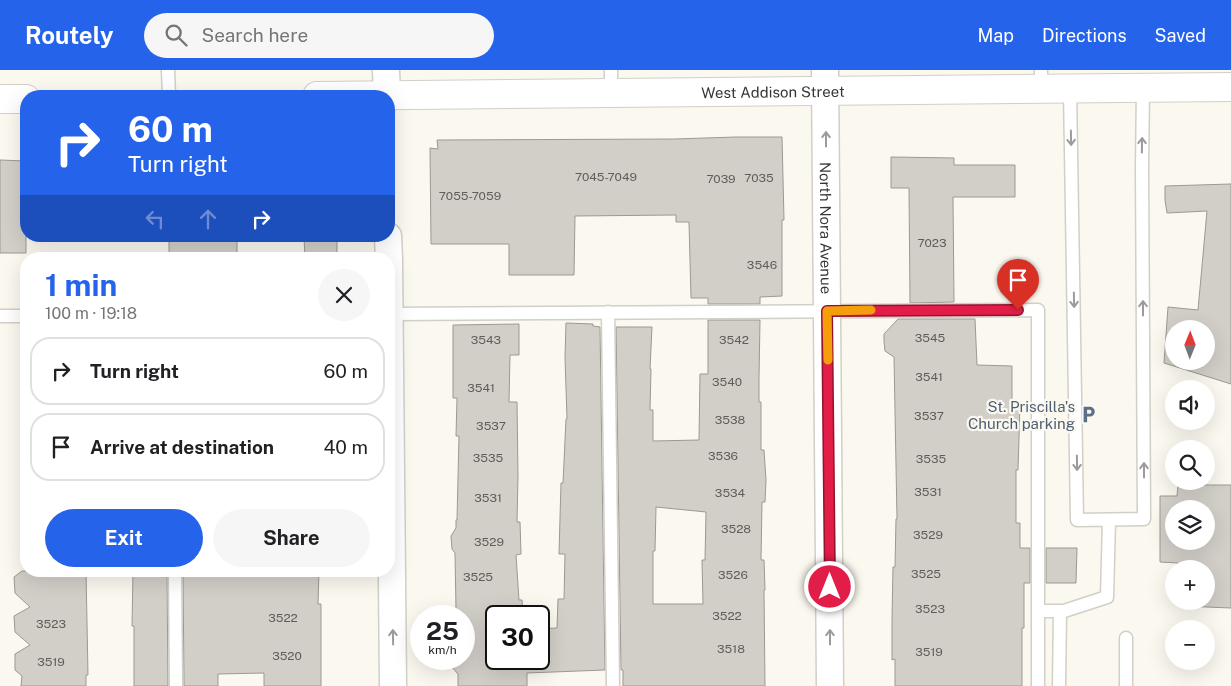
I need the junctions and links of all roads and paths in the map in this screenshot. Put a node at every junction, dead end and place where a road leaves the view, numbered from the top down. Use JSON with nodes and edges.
{"nodes":[{"id":1,"x":168,"y":70,"type":"edge"},
{"id":2,"x":1041,"y":79,"type":"edge"},
{"id":3,"x":825,"y":81,"type":"edge"},
{"id":4,"x":611,"y":82,"type":"edge"},
{"id":5,"x":387,"y":87,"type":"edge"},
{"id":6,"x":1231,"y":87,"type":"edge"},
{"id":7,"x":1143,"y":88,"type":"junction"},
{"id":8,"x":1070,"y":89,"type":"junction"},
{"id":9,"x":169,"y":90,"type":"edge"},
{"id":10,"x":363,"y":90,"type":"edge"},
{"id":11,"x":0,"y":99,"type":"edge"},
{"id":12,"x":20,"y":99,"type":"edge"},
{"id":13,"x":827,"y":311,"type":"junction"},
{"id":14,"x":608,"y":312,"type":"junction"},
{"id":15,"x":395,"y":314,"type":"edge"},
{"id":16,"x":0,"y":316,"type":"edge"},
{"id":17,"x":20,"y":316,"type":"edge"},
{"id":18,"x":1109,"y":520,"type":"junction"},
{"id":19,"x":175,"y":577,"type":"edge"},
{"id":20,"x":393,"y":577,"type":"edge"},
{"id":21,"x":1038,"y":611,"type":"junction"},
{"id":22,"x":1060,"y":611,"type":"junction"},
{"id":23,"x":1126,"y":638,"type":"dead end"},
{"id":24,"x":176,"y":686,"type":"edge"},
{"id":25,"x":394,"y":686,"type":"edge"},
{"id":26,"x":613,"y":686,"type":"edge"},
{"id":27,"x":830,"y":686,"type":"edge"},
{"id":28,"x":1038,"y":686,"type":"edge"},
{"id":29,"x":1059,"y":686,"type":"edge"},
{"id":30,"x":1126,"y":686,"type":"edge"}],
"edges":[{"from":1,"to":9,"type":"lane"},
{"from":2,"to":3,"type":"street","name":"West Addison Street"},
{"from":2,"to":8,"type":"street","name":"West Addison Street"},
{"from":3,"to":4,"type":"street","name":"West Addison Street"},
{"from":13,"to":3,"type":"street","name":"North Nora Avenue","one_way":true},
{"from":4,"to":5,"type":"street","name":"West Addison Street"},
{"from":5,"to":10,"type":"street","name":"West Addison Street"},
{"from":6,"to":7,"type":"street","name":"West Addison Street"},
{"from":7,"to":8,"type":"street","name":"West Addison Street"},
{"from":18,"to":7,"type":"lane","one_way":true},
{"from":8,"to":18,"type":"lane","one_way":true},
{"from":11,"to":12,"type":"street"},
{"from":13,"to":14,"type":"lane"},
{"from":13,"to":21,"type":"lane"},
{"from":27,"to":13,"type":"street","name":"North Nora Avenue","one_way":true},
{"from":14,"to":15,"type":"lane"},
{"from":14,"to":26,"type":"lane"},
{"from":16,"to":17,"type":"lane"},
{"from":18,"to":22,"type":"lane"},
{"from":19,"to":24,"type":"lane"},
{"from":25,"to":20,"type":"street","one_way":true},
{"from":21,"to":22,"type":"lane"},
{"from":21,"to":28,"type":"lane"},
{"from":22,"to":29,"type":"lane"},
{"from":23,"to":30,"type":"lane"}]}
